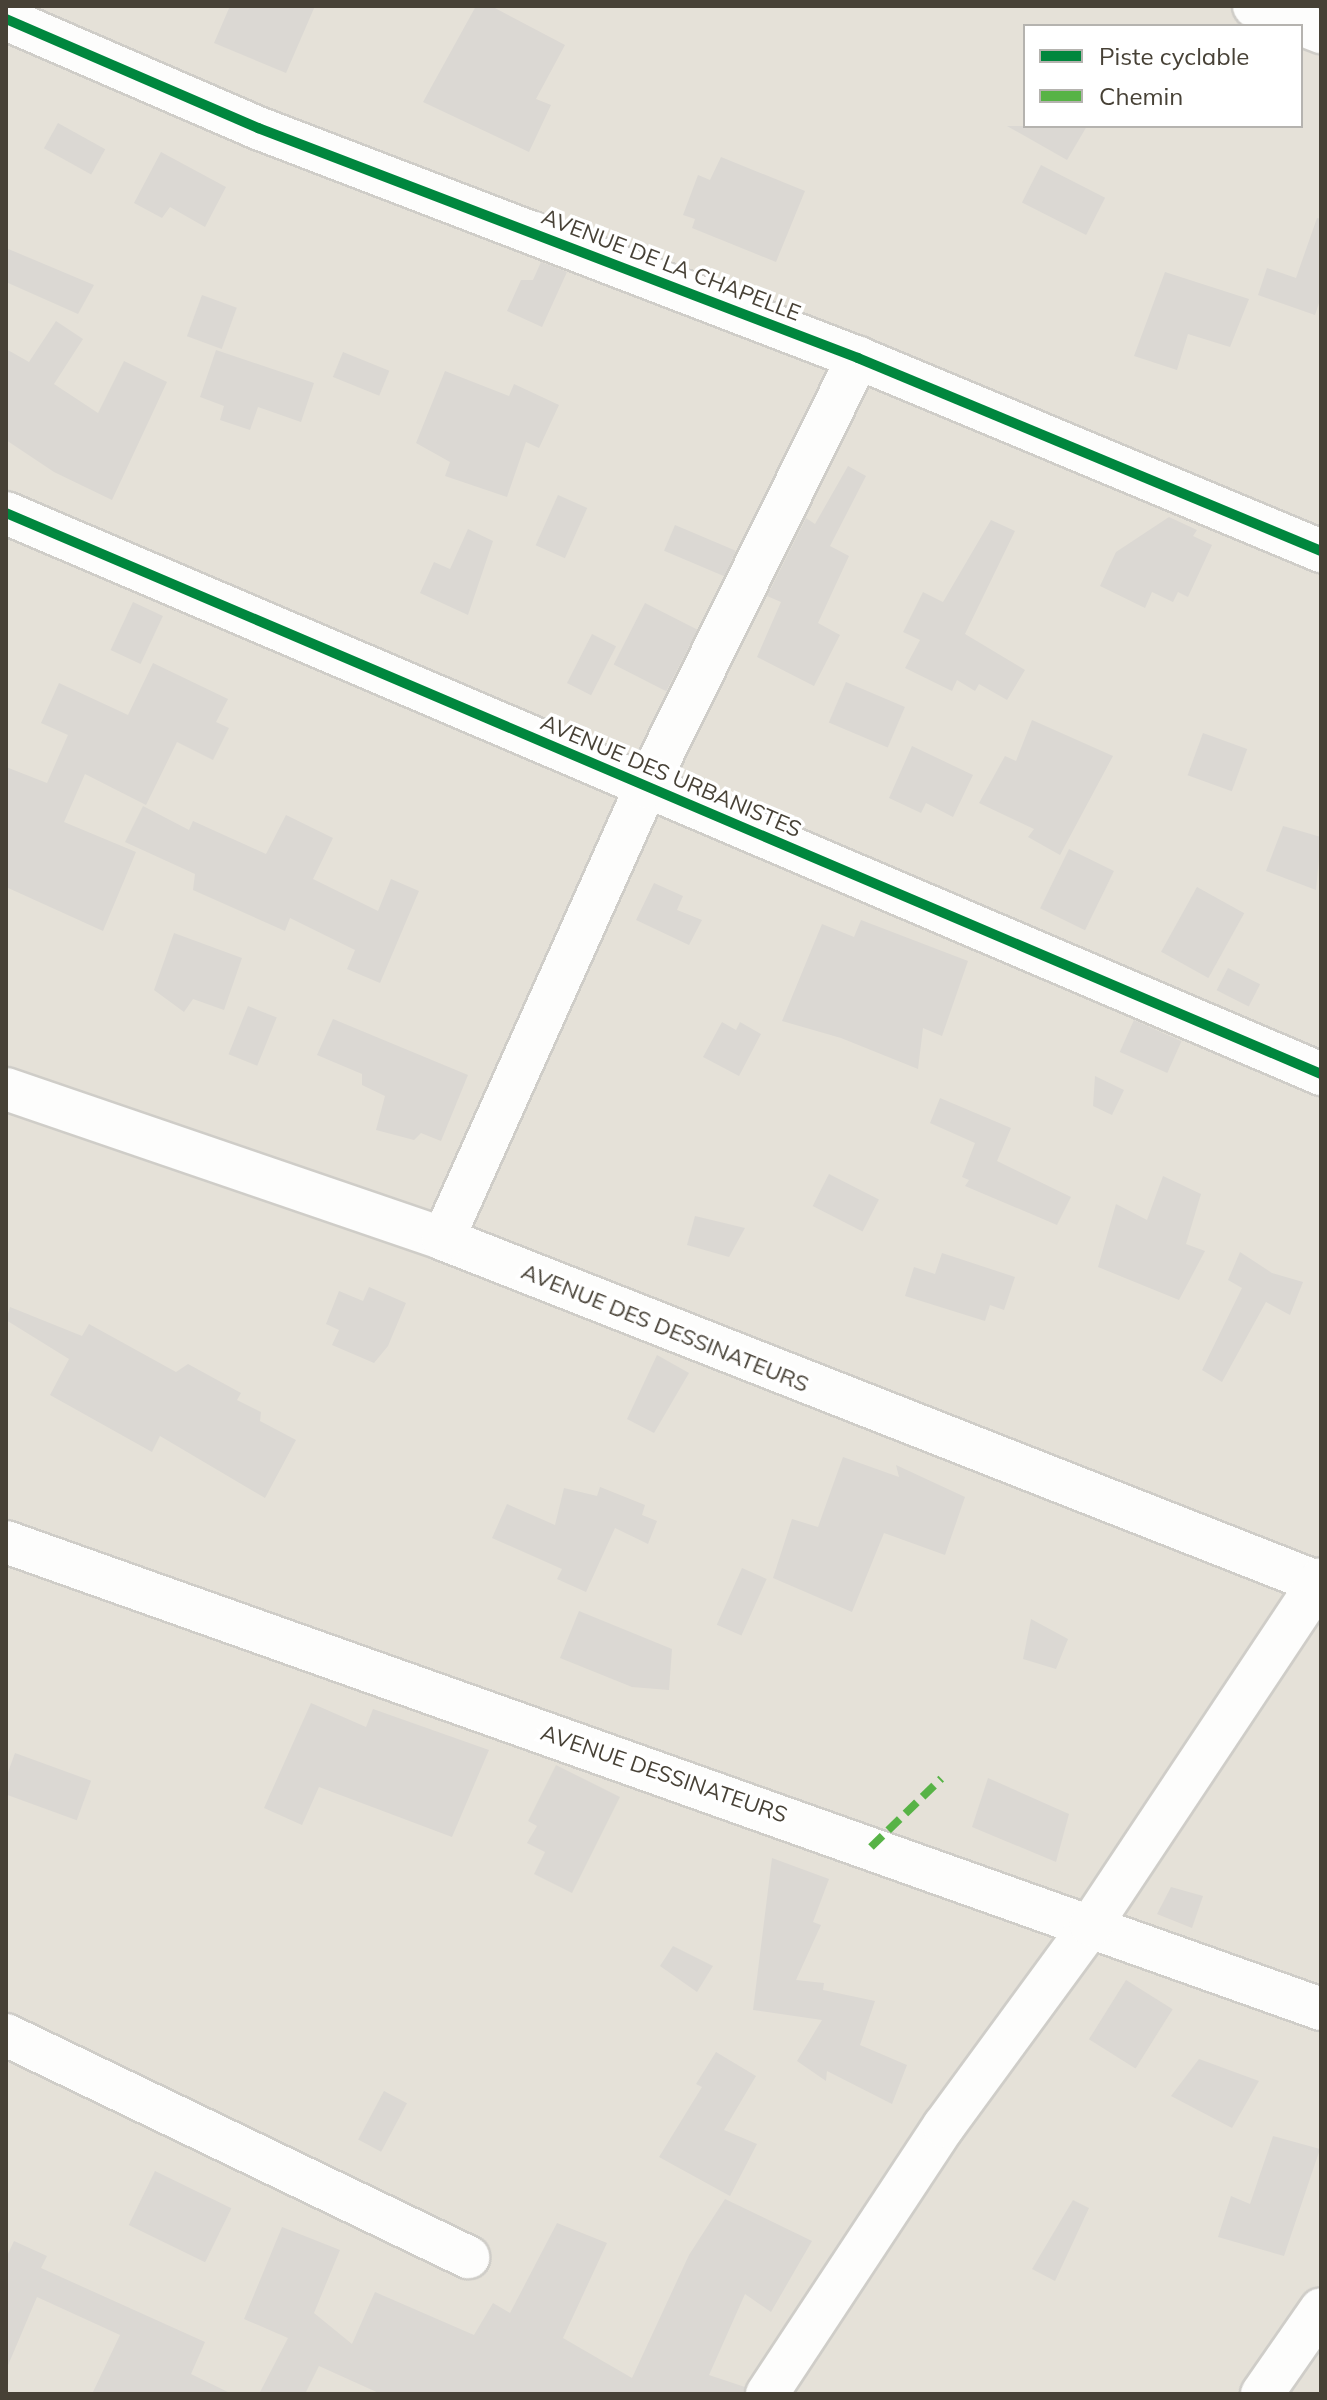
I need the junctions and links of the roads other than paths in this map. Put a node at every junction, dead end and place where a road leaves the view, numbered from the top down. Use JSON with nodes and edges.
{"nodes":[{"id":1,"x":1254,"y":6,"type":"edge"},
{"id":2,"x":6,"y":19,"type":"edge"},
{"id":3,"x":1300,"y":24,"type":"edge"},
{"id":4,"x":858,"y":358,"type":"junction"},
{"id":5,"x":6,"y":513,"type":"edge"},
{"id":6,"x":1321,"y":551,"type":"edge"},
{"id":7,"x":646,"y":787,"type":"junction"},
{"id":8,"x":1321,"y":1074,"type":"edge"},
{"id":9,"x":6,"y":1089,"type":"edge"},
{"id":10,"x":443,"y":1239,"type":"junction"},
{"id":11,"x":6,"y":1542,"type":"edge"},
{"id":12,"x":1320,"y":1581,"type":"edge"},
{"id":13,"x":1091,"y":1925,"type":"junction"},
{"id":14,"x":1321,"y":2009,"type":"edge"},
{"id":15,"x":6,"y":2035,"type":"edge"},
{"id":16,"x":468,"y":2257,"type":"dead end"},
{"id":17,"x":1321,"y":2309,"type":"edge"},
{"id":18,"x":1309,"y":2352,"type":"edge"},
{"id":19,"x":767,"y":2394,"type":"edge"},
{"id":20,"x":1262,"y":2394,"type":"edge"}],
"edges":[{"from":1,"to":3,"type":"street"},
{"from":2,"to":4,"type":"street","name":"AVENUE DE LA CHAPELLE"},
{"from":4,"to":6,"type":"street","name":"AVENUE DE LA CHAPELLE"},
{"from":4,"to":7,"type":"street"},
{"from":5,"to":7,"type":"street","name":"AVENUE DES URBANISTES"},
{"from":7,"to":8,"type":"street","name":"AVENUE DES URBANISTES"},
{"from":7,"to":10,"type":"street"},
{"from":9,"to":10,"type":"street","name":"AVENUE DES DESSINATEURS"},
{"from":10,"to":12,"type":"street","name":"AVENUE DES DESSINATEURS"},
{"from":11,"to":13,"type":"street","name":"AVENUE DESSINATEURS"},
{"from":12,"to":13,"type":"street"},
{"from":13,"to":14,"type":"street","name":"AVENUE DESSINATEURS"},
{"from":13,"to":19,"type":"street"},
{"from":15,"to":16,"type":"street"},
{"from":17,"to":18,"type":"street"},
{"from":18,"to":20,"type":"street"}]}
